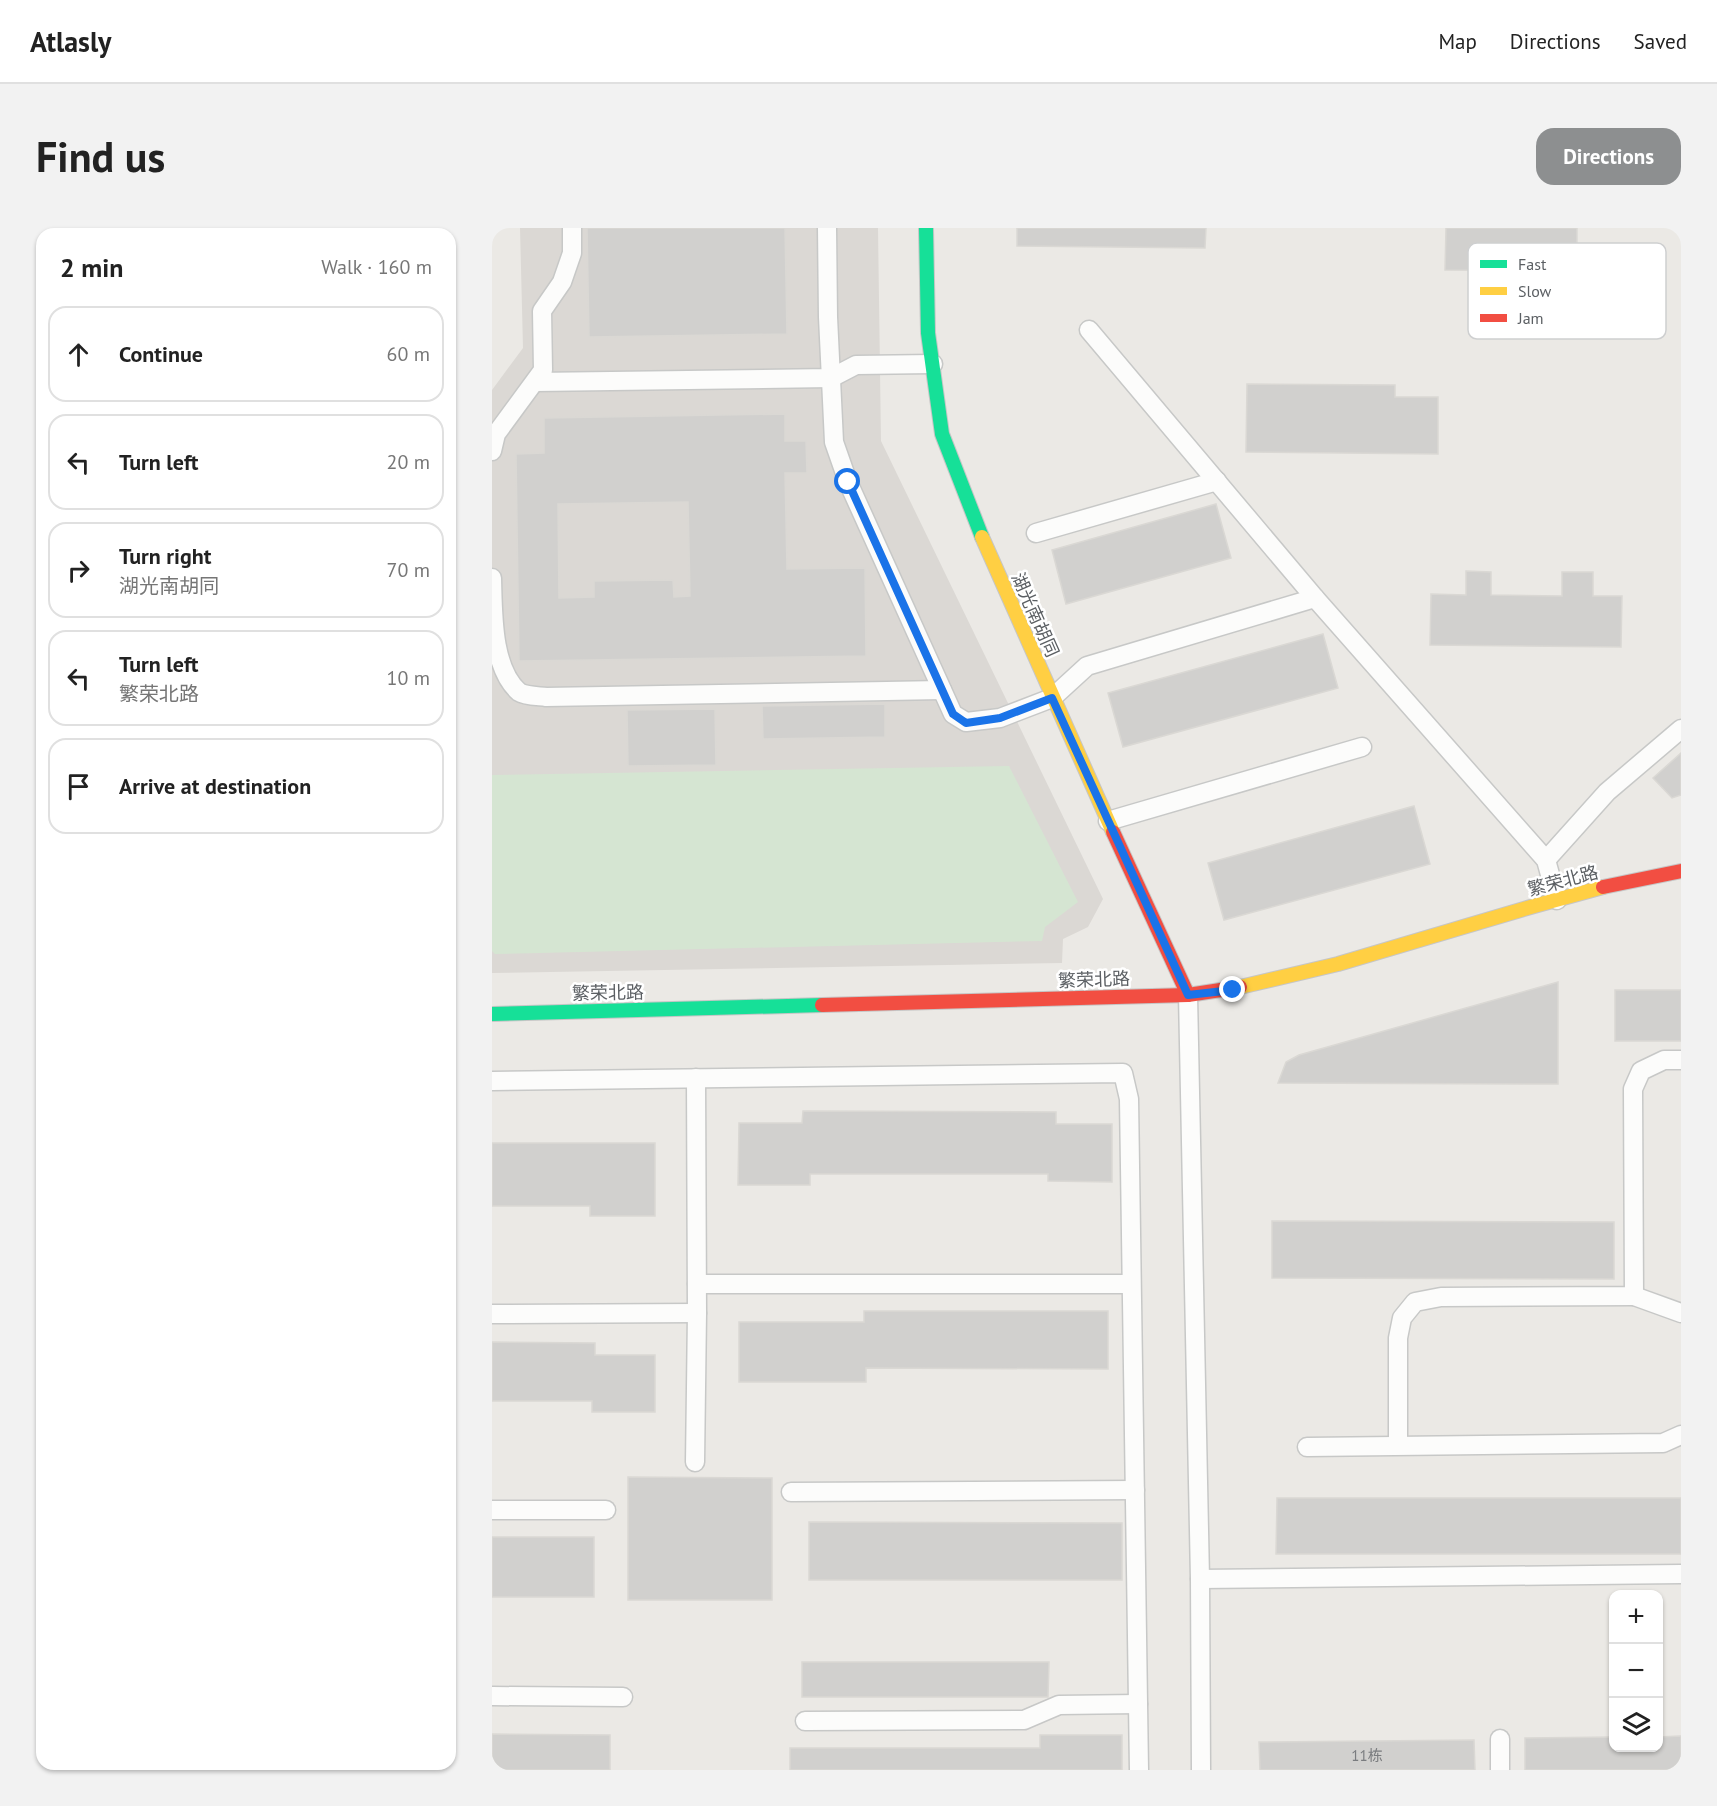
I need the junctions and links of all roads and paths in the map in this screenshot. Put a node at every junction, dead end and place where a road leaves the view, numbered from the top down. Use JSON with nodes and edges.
{"nodes":[{"id":1,"x":572,"y":228,"type":"edge"},
{"id":2,"x":827,"y":228,"type":"edge"},
{"id":3,"x":926,"y":228,"type":"edge"},
{"id":4,"x":1089,"y":330,"type":"dead end"},
{"id":5,"x":933,"y":364,"type":"junction"},
{"id":6,"x":831,"y":378,"type":"junction"},
{"id":7,"x":535,"y":382,"type":"junction"},
{"id":8,"x":492,"y":451,"type":"edge"},
{"id":9,"x":1217,"y":481,"type":"junction"},
{"id":10,"x":1036,"y":532,"type":"dead end"},
{"id":11,"x":492,"y":578,"type":"edge"},
{"id":12,"x":1315,"y":598,"type":"junction"},
{"id":13,"x":942,"y":690,"type":"junction"},
{"id":14,"x":1052,"y":698,"type":"junction"},
{"id":15,"x":1681,"y":729,"type":"edge"},
{"id":16,"x":1362,"y":747,"type":"dead end"},
{"id":17,"x":1108,"y":821,"type":"junction"},
{"id":18,"x":1546,"y":860,"type":"junction"},
{"id":19,"x":1681,"y":872,"type":"edge"},
{"id":20,"x":1557,"y":900,"type":"junction"},
{"id":21,"x":1188,"y":995,"type":"junction"},
{"id":22,"x":492,"y":1014,"type":"edge"},
{"id":23,"x":1681,"y":1060,"type":"edge"},
{"id":24,"x":696,"y":1078,"type":"junction"},
{"id":25,"x":492,"y":1081,"type":"edge"},
{"id":26,"x":697,"y":1284,"type":"junction"},
{"id":27,"x":1131,"y":1284,"type":"junction"},
{"id":28,"x":1634,"y":1296,"type":"junction"},
{"id":29,"x":698,"y":1313,"type":"junction"},
{"id":30,"x":1681,"y":1313,"type":"edge"},
{"id":31,"x":492,"y":1314,"type":"edge"},
{"id":32,"x":1681,"y":1435,"type":"edge"},
{"id":33,"x":1398,"y":1445,"type":"junction"},
{"id":34,"x":1307,"y":1447,"type":"dead end"},
{"id":35,"x":695,"y":1462,"type":"dead end"},
{"id":36,"x":1135,"y":1490,"type":"junction"},
{"id":37,"x":791,"y":1491,"type":"dead end"},
{"id":38,"x":492,"y":1510,"type":"edge"},
{"id":39,"x":606,"y":1510,"type":"dead end"},
{"id":40,"x":1681,"y":1574,"type":"edge"},
{"id":41,"x":1200,"y":1579,"type":"junction"},
{"id":42,"x":492,"y":1696,"type":"edge"},
{"id":43,"x":623,"y":1697,"type":"dead end"},
{"id":44,"x":1138,"y":1704,"type":"junction"},
{"id":45,"x":805,"y":1720,"type":"dead end"},
{"id":46,"x":1500,"y":1739,"type":"dead end"},
{"id":47,"x":1139,"y":1770,"type":"edge"},
{"id":48,"x":1201,"y":1770,"type":"edge"},
{"id":49,"x":1500,"y":1770,"type":"edge"}],
"edges":[{"from":1,"to":7,"type":"lane"},
{"from":2,"to":6,"type":"lane"},
{"from":3,"to":5,"type":"street","name":"湖光南胡同"},
{"from":4,"to":9,"type":"lane"},
{"from":5,"to":6,"type":"lane"},
{"from":5,"to":14,"type":"street","name":"湖光南胡同"},
{"from":6,"to":7,"type":"lane"},
{"from":6,"to":13,"type":"lane"},
{"from":7,"to":8,"type":"lane"},
{"from":9,"to":10,"type":"lane"},
{"from":9,"to":12,"type":"lane"},
{"from":11,"to":13,"type":"lane"},
{"from":12,"to":14,"type":"lane"},
{"from":12,"to":18,"type":"lane"},
{"from":13,"to":14,"type":"lane"},
{"from":14,"to":17,"type":"street","name":"湖光南胡同"},
{"from":15,"to":18,"type":"lane"},
{"from":16,"to":17,"type":"lane"},
{"from":17,"to":21,"type":"street","name":"湖光南胡同"},
{"from":18,"to":20,"type":"lane"},
{"from":19,"to":20,"type":"street","name":"繁荣北路"},
{"from":20,"to":21,"type":"street","name":"繁荣北路"},
{"from":21,"to":22,"type":"street","name":"繁荣北路"},
{"from":21,"to":41,"type":"lane"},
{"from":23,"to":28,"type":"lane"},
{"from":24,"to":25,"type":"lane"},
{"from":24,"to":26,"type":"lane"},
{"from":24,"to":27,"type":"lane"},
{"from":26,"to":27,"type":"lane"},
{"from":26,"to":29,"type":"lane"},
{"from":27,"to":36,"type":"lane"},
{"from":28,"to":30,"type":"lane"},
{"from":28,"to":33,"type":"lane"},
{"from":29,"to":31,"type":"lane"},
{"from":29,"to":35,"type":"lane"},
{"from":32,"to":33,"type":"lane"},
{"from":33,"to":34,"type":"lane"},
{"from":36,"to":37,"type":"lane"},
{"from":36,"to":44,"type":"lane"},
{"from":38,"to":39,"type":"lane"},
{"from":40,"to":41,"type":"lane"},
{"from":41,"to":48,"type":"lane"},
{"from":42,"to":43,"type":"lane"},
{"from":44,"to":45,"type":"lane"},
{"from":44,"to":47,"type":"lane"},
{"from":46,"to":49,"type":"lane"}]}
